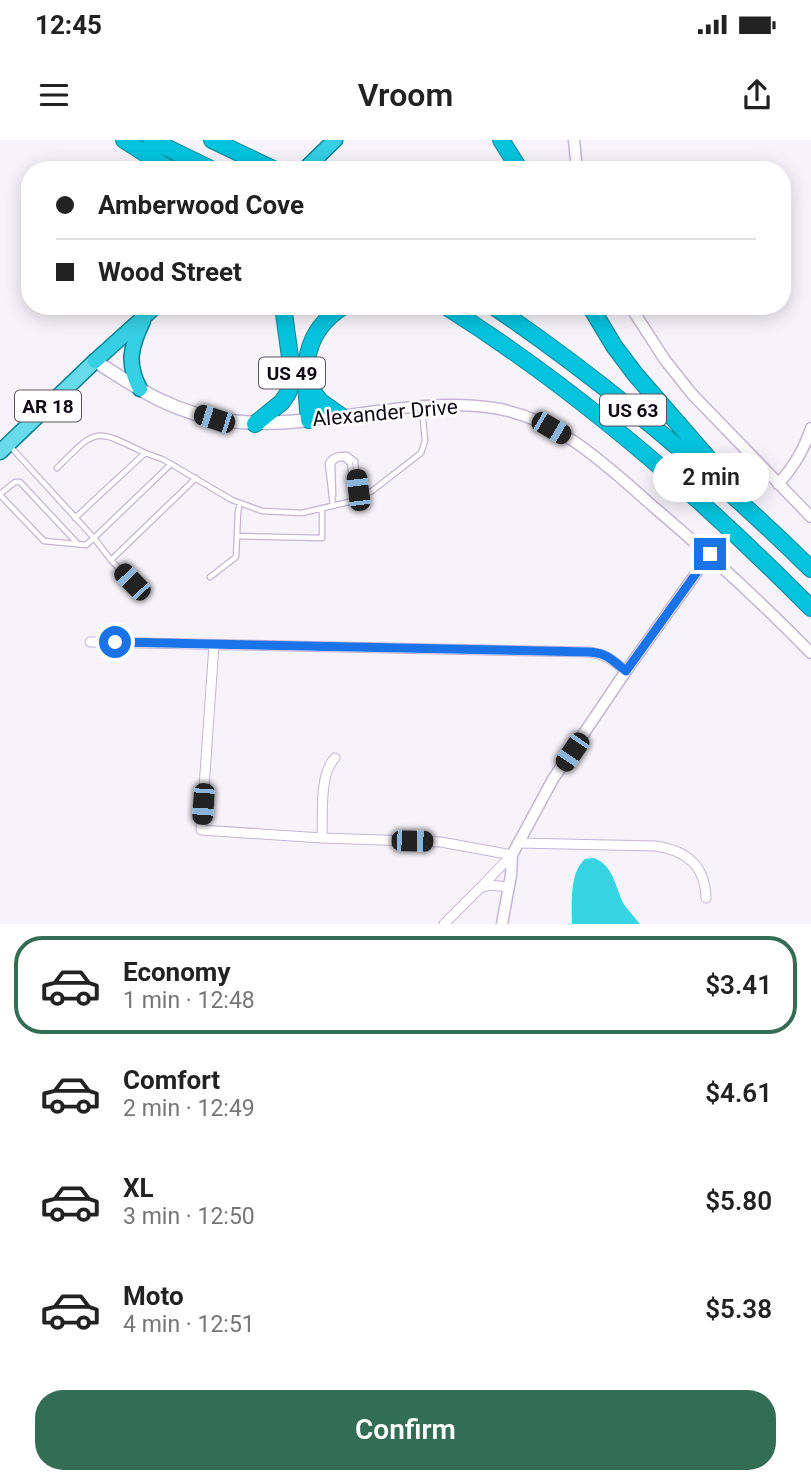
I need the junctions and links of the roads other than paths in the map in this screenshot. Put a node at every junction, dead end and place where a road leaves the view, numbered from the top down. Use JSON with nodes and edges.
{"nodes":[{"id":1,"x":124,"y":140,"type":"edge"},
{"id":2,"x":150,"y":140,"type":"edge"},
{"id":3,"x":212,"y":140,"type":"edge"},
{"id":4,"x":335,"y":140,"type":"edge"},
{"id":5,"x":501,"y":140,"type":"edge"},
{"id":6,"x":574,"y":140,"type":"edge"},
{"id":7,"x":157,"y":161,"type":"edge"},
{"id":8,"x":194,"y":161,"type":"edge"},
{"id":9,"x":256,"y":161,"type":"edge"},
{"id":10,"x":314,"y":161,"type":"edge"},
{"id":11,"x":514,"y":161,"type":"edge"},
{"id":12,"x":576,"y":161,"type":"edge"},
{"id":13,"x":146,"y":315,"type":"edge"},
{"id":14,"x":148,"y":315,"type":"edge"},
{"id":15,"x":285,"y":315,"type":"edge"},
{"id":16,"x":332,"y":315,"type":"edge"},
{"id":17,"x":452,"y":315,"type":"edge"},
{"id":18,"x":459,"y":315,"type":"edge"},
{"id":19,"x":506,"y":315,"type":"edge"},
{"id":20,"x":595,"y":315,"type":"edge"},
{"id":21,"x":637,"y":315,"type":"edge"},
{"id":22,"x":471,"y":323,"type":"junction"},
{"id":23,"x":95,"y":361,"type":"junction"},
{"id":24,"x":299,"y":381,"type":"junction"},
{"id":25,"x":140,"y":389,"type":"junction"},
{"id":26,"x":422,"y":406,"type":"junction"},
{"id":27,"x":341,"y":416,"type":"junction"},
{"id":28,"x":304,"y":420,"type":"junction"},
{"id":29,"x":255,"y":424,"type":"junction"},
{"id":30,"x":811,"y":428,"type":"edge"},
{"id":31,"x":4,"y":448,"type":"edge"},
{"id":32,"x":145,"y":453,"type":"junction"},
{"id":33,"x":171,"y":464,"type":"junction"},
{"id":34,"x":57,"y":468,"type":"dead end"},
{"id":35,"x":196,"y":478,"type":"junction"},
{"id":36,"x":778,"y":484,"type":"junction"},
{"id":37,"x":0,"y":494,"type":"edge"},
{"id":38,"x":359,"y":497,"type":"junction"},
{"id":39,"x":240,"y":503,"type":"junction"},
{"id":40,"x":333,"y":506,"type":"junction"},
{"id":41,"x":323,"y":508,"type":"junction"},
{"id":42,"x":811,"y":517,"type":"edge"},
{"id":43,"x":75,"y":518,"type":"junction"},
{"id":44,"x":765,"y":525,"type":"junction"},
{"id":45,"x":237,"y":536,"type":"junction"},
{"id":46,"x":94,"y":538,"type":"junction"},
{"id":47,"x":78,"y":544,"type":"junction"},
{"id":48,"x":710,"y":554,"type":"junction"},
{"id":49,"x":111,"y":560,"type":"junction"},
{"id":50,"x":811,"y":569,"type":"edge"},
{"id":51,"x":210,"y":577,"type":"dead end"},
{"id":52,"x":132,"y":582,"type":"dead end"},
{"id":53,"x":811,"y":608,"type":"edge"},
{"id":54,"x":90,"y":642,"type":"dead end"},
{"id":55,"x":214,"y":645,"type":"junction"},
{"id":56,"x":811,"y":653,"type":"edge"},
{"id":57,"x":626,"y":671,"type":"junction"},
{"id":58,"x":335,"y":758,"type":"dead end"},
{"id":59,"x":322,"y":838,"type":"junction"},
{"id":60,"x":518,"y":843,"type":"junction"},
{"id":61,"x":512,"y":855,"type":"junction"},
{"id":62,"x":508,"y":887,"type":"junction"},
{"id":63,"x":480,"y":888,"type":"junction"},
{"id":64,"x":706,"y":898,"type":"dead end"},
{"id":65,"x":444,"y":924,"type":"edge"},
{"id":66,"x":502,"y":924,"type":"edge"}],
"edges":[{"from":1,"to":7,"type":"highway"},
{"from":2,"to":8,"type":"highway"},
{"from":3,"to":9,"type":"highway"},
{"from":4,"to":10,"type":"highway"},
{"from":5,"to":11,"type":"highway"},
{"from":6,"to":12,"type":"street"},
{"from":13,"to":23,"type":"highway"},
{"from":14,"to":25,"type":"highway"},
{"from":15,"to":24,"type":"highway","number":"US 49"},
{"from":16,"to":24,"type":"highway"},
{"from":17,"to":22,"type":"highway"},
{"from":18,"to":22,"type":"highway"},
{"from":19,"to":44,"type":"highway","number":"US 63"},
{"from":20,"to":44,"type":"highway","number":"US 63"},
{"from":21,"to":36,"type":"street"},
{"from":22,"to":53,"type":"highway"},
{"from":23,"to":25,"type":"main road","name":"Alexander Drive"},
{"from":23,"to":31,"type":"main road","number":"AR 18"},
{"from":24,"to":27,"type":"highway"},
{"from":24,"to":28,"type":"highway","number":"US 49"},
{"from":24,"to":29,"type":"highway","number":"US 49"},
{"from":25,"to":29,"type":"main road","name":"Alexander Drive"},
{"from":26,"to":27,"type":"street","name":"Alexander Drive"},
{"from":26,"to":38,"type":"lane"},
{"from":26,"to":48,"type":"street","name":"Alexander Drive"},
{"from":27,"to":28,"type":"street","name":"Alexander Drive"},
{"from":28,"to":29,"type":"main road","name":"Alexander Drive"},
{"from":30,"to":36,"type":"street"},
{"from":31,"to":43,"type":"lane"},
{"from":32,"to":33,"type":"lane"},
{"from":32,"to":34,"type":"lane"},
{"from":32,"to":43,"type":"lane"},
{"from":33,"to":35,"type":"lane"},
{"from":33,"to":46,"type":"lane"},
{"from":35,"to":39,"type":"lane"},
{"from":35,"to":49,"type":"lane"},
{"from":36,"to":42,"type":"street"},
{"from":37,"to":47,"type":"lane"},
{"from":37,"to":47,"type":"lane"},
{"from":38,"to":40,"type":"lane"},
{"from":38,"to":40,"type":"lane"},
{"from":39,"to":41,"type":"lane"},
{"from":39,"to":45,"type":"lane"},
{"from":40,"to":41,"type":"lane"},
{"from":41,"to":45,"type":"lane"},
{"from":43,"to":46,"type":"lane"},
{"from":44,"to":50,"type":"highway"},
{"from":45,"to":51,"type":"lane"},
{"from":46,"to":47,"type":"lane"},
{"from":46,"to":49,"type":"lane"},
{"from":48,"to":56,"type":"street","name":"Alexander Drive"},
{"from":48,"to":57,"type":"street"},
{"from":49,"to":52,"type":"lane"},
{"from":54,"to":55,"type":"street"},
{"from":55,"to":57,"type":"street"},
{"from":55,"to":59,"type":"street"},
{"from":57,"to":60,"type":"street"},
{"from":58,"to":59,"type":"street"},
{"from":59,"to":61,"type":"street"},
{"from":60,"to":61,"type":"street"},
{"from":60,"to":64,"type":"street"},
{"from":61,"to":62,"type":"street"},
{"from":61,"to":63,"type":"street"},
{"from":62,"to":63,"type":"street"},
{"from":62,"to":66,"type":"street"},
{"from":63,"to":65,"type":"street"}]}
